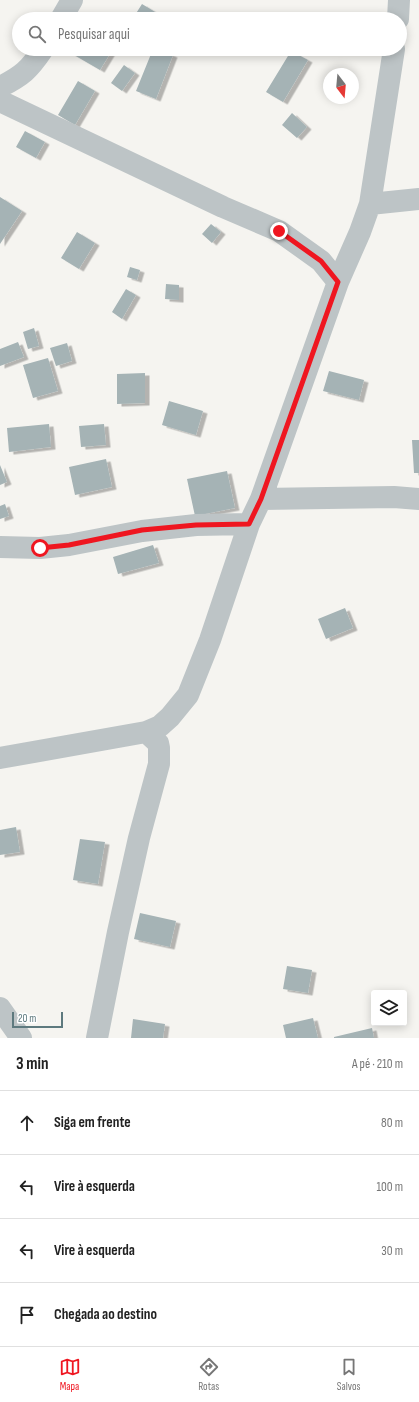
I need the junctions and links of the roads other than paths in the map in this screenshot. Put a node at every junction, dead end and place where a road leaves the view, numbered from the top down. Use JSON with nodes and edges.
{"nodes":[{"id":1,"x":72,"y":0,"type":"edge"},
{"id":2,"x":399,"y":0,"type":"edge"},
{"id":3,"x":65,"y":12,"type":"edge"},
{"id":4,"x":398,"y":12,"type":"edge"},
{"id":5,"x":38,"y":56,"type":"edge"},
{"id":6,"x":393,"y":56,"type":"edge"},
{"id":7,"x":0,"y":87,"type":"edge"},
{"id":8,"x":0,"y":101,"type":"edge"},
{"id":9,"x":419,"y":199,"type":"edge"},
{"id":10,"x":370,"y":204,"type":"junction"},
{"id":11,"x":338,"y":282,"type":"junction"},
{"id":12,"x":261,"y":499,"type":"junction"},
{"id":13,"x":419,"y":499,"type":"edge"},
{"id":14,"x":249,"y":524,"type":"junction"},
{"id":15,"x":0,"y":547,"type":"edge"},
{"id":16,"x":146,"y":732,"type":"junction"},
{"id":17,"x":0,"y":758,"type":"edge"},
{"id":18,"x":0,"y":1008,"type":"edge"},
{"id":19,"x":20,"y":1038,"type":"edge"},
{"id":20,"x":97,"y":1038,"type":"edge"}],
"edges":[{"from":1,"to":3,"type":"street"},
{"from":2,"to":4,"type":"street"},
{"from":5,"to":7,"type":"street"},
{"from":6,"to":10,"type":"street"},
{"from":8,"to":11,"type":"street"},
{"from":9,"to":10,"type":"street"},
{"from":10,"to":11,"type":"street"},
{"from":11,"to":12,"type":"street"},
{"from":12,"to":13,"type":"street"},
{"from":12,"to":14,"type":"street"},
{"from":14,"to":15,"type":"street"},
{"from":14,"to":16,"type":"street"},
{"from":16,"to":17,"type":"street"},
{"from":16,"to":20,"type":"street"},
{"from":18,"to":19,"type":"street"}]}
